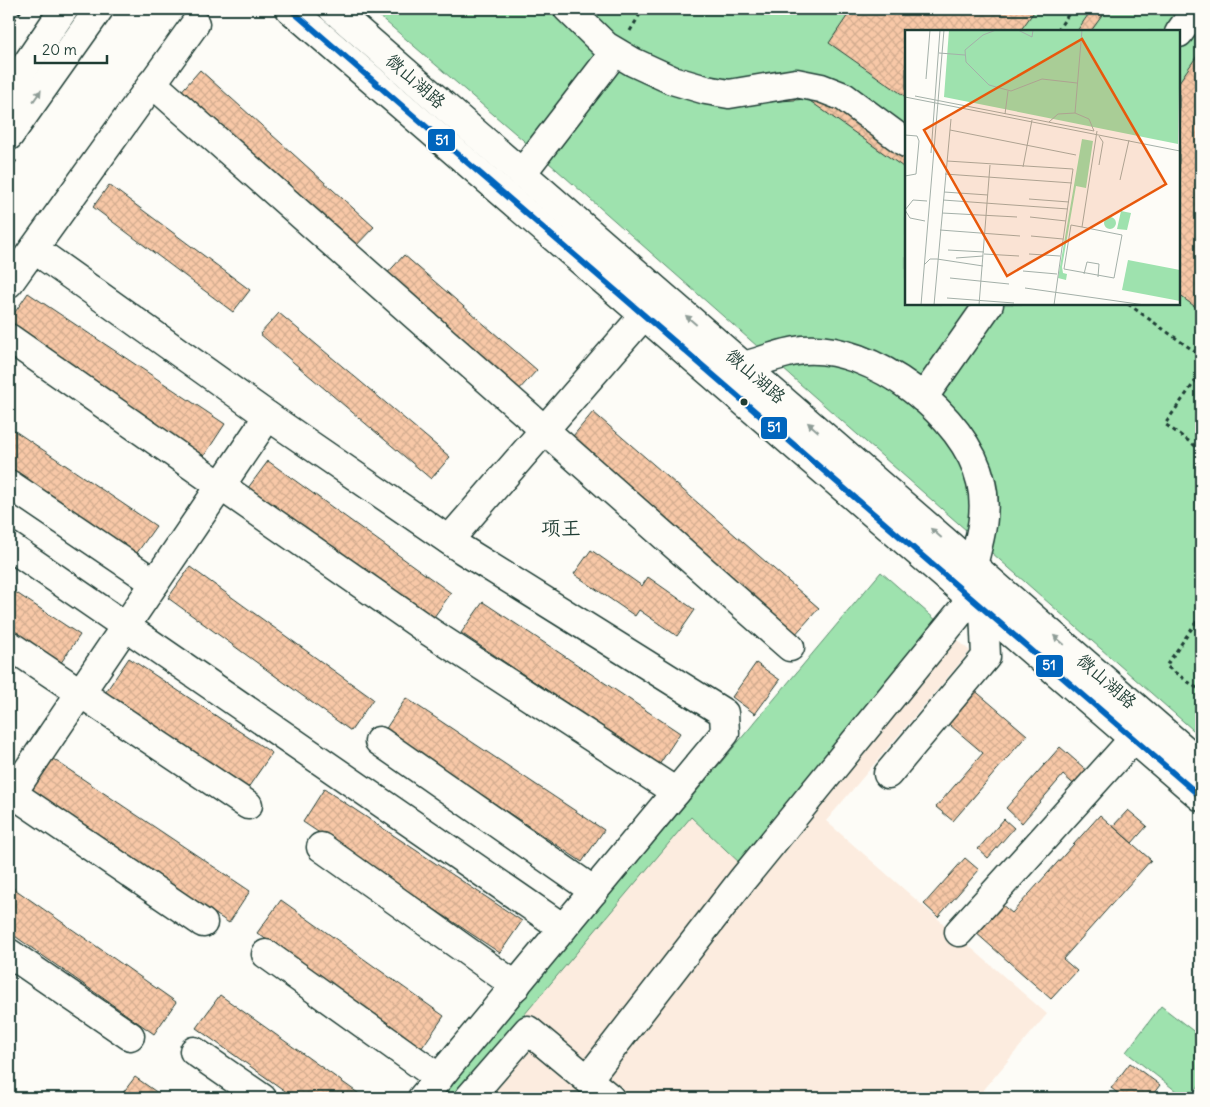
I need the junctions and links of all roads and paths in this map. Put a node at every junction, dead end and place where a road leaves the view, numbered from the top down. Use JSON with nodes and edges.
{"nodes":[{"id":1,"x":22,"y":9,"type":"edge"},
{"id":2,"x":64,"y":9,"type":"edge"},
{"id":3,"x":99,"y":9,"type":"edge"},
{"id":4,"x":290,"y":9,"type":"edge"},
{"id":5,"x":333,"y":9,"type":"edge"},
{"id":6,"x":568,"y":9,"type":"edge"},
{"id":7,"x":1072,"y":9,"type":"edge"},
{"id":8,"x":1196,"y":9,"type":"edge"},
{"id":9,"x":195,"y":24,"type":"dead end"},
{"id":10,"x":9,"y":28,"type":"edge"},
{"id":11,"x":1058,"y":30,"type":"edge"},
{"id":12,"x":1180,"y":32,"type":"edge"},
{"id":13,"x":615,"y":52,"type":"junction"},
{"id":14,"x":152,"y":83,"type":"junction"},
{"id":15,"x":9,"y":90,"type":"edge"},
{"id":16,"x":9,"y":136,"type":"edge"},
{"id":17,"x":905,"y":142,"type":"edge"},
{"id":18,"x":522,"y":173,"type":"junction"},
{"id":19,"x":34,"y":249,"type":"junction"},
{"id":20,"x":9,"y":283,"type":"edge"},
{"id":21,"x":662,"y":294,"type":"junction"},
{"id":22,"x":988,"y":305,"type":"edge"},
{"id":23,"x":1129,"y":305,"type":"edge"},
{"id":24,"x":644,"y":315,"type":"junction"},
{"id":25,"x":9,"y":338,"type":"edge"},
{"id":26,"x":1201,"y":356,"type":"edge"},
{"id":27,"x":744,"y":366,"type":"junction"},
{"id":28,"x":1201,"y":373,"type":"edge"},
{"id":29,"x":923,"y":398,"type":"junction"},
{"id":30,"x":268,"y":416,"type":"junction"},
{"id":31,"x":545,"y":430,"type":"junction"},
{"id":32,"x":1201,"y":450,"type":"edge"},
{"id":33,"x":9,"y":484,"type":"edge"},
{"id":34,"x":220,"y":486,"type":"junction"},
{"id":35,"x":449,"y":540,"type":"junction"},
{"id":36,"x":9,"y":546,"type":"edge"},
{"id":37,"x":155,"y":583,"type":"junction"},
{"id":38,"x":979,"y":588,"type":"junction"},
{"id":39,"x":1201,"y":615,"type":"edge"},
{"id":40,"x":126,"y":626,"type":"junction"},
{"id":41,"x":9,"y":645,"type":"edge"},
{"id":42,"x":790,"y":647,"type":"dead end"},
{"id":43,"x":1201,"y":691,"type":"edge"},
{"id":44,"x":80,"y":692,"type":"junction"},
{"id":45,"x":1142,"y":729,"type":"junction"},
{"id":46,"x":379,"y":741,"type":"dead end"},
{"id":47,"x":1201,"y":764,"type":"edge"},
{"id":48,"x":888,"y":774,"type":"dead end"},
{"id":49,"x":676,"y":792,"type":"junction"},
{"id":50,"x":10,"y":794,"type":"edge"},
{"id":51,"x":1201,"y":797,"type":"edge"},
{"id":52,"x":248,"y":805,"type":"dead end"},
{"id":53,"x":321,"y":848,"type":"dead end"},
{"id":54,"x":594,"y":890,"type":"junction"},
{"id":55,"x":203,"y":923,"type":"dead end"},
{"id":56,"x":563,"y":928,"type":"junction"},
{"id":57,"x":959,"y":932,"type":"dead end"},
{"id":58,"x":9,"y":954,"type":"edge"},
{"id":59,"x":266,"y":954,"type":"dead end"},
{"id":60,"x":516,"y":986,"type":"junction"},
{"id":61,"x":130,"y":1036,"type":"dead end"},
{"id":62,"x":194,"y":1051,"type":"dead end"},
{"id":63,"x":588,"y":1079,"type":"junction"},
{"id":64,"x":431,"y":1088,"type":"edge"},
{"id":65,"x":262,"y":1098,"type":"edge"},
{"id":66,"x":469,"y":1098,"type":"edge"},
{"id":67,"x":610,"y":1098,"type":"edge"}],
"edges":[{"from":1,"to":10,"type":"path"},
{"from":2,"to":15,"type":"street"},
{"from":16,"to":3,"type":"street","one_way":true},
{"from":4,"to":24,"type":"street","name":"微山湖路"},
{"from":5,"to":18,"type":"street","name":"微山湖路"},
{"from":6,"to":13,"type":"street"},
{"from":7,"to":11,"type":"path"},
{"from":8,"to":12,"type":"street"},
{"from":9,"to":14,"type":"street"},
{"from":13,"to":17,"type":"street"},
{"from":13,"to":18,"type":"street"},
{"from":14,"to":19,"type":"street"},
{"from":14,"to":31,"type":"street"},
{"from":18,"to":21,"type":"street","name":"微山湖路"},
{"from":19,"to":20,"type":"street"},
{"from":19,"to":30,"type":"street"},
{"from":21,"to":24,"type":"street"},
{"from":27,"to":21,"type":"street","name":"微山湖路","one_way":true},
{"from":22,"to":29,"type":"street"},
{"from":23,"to":26,"type":"path"},
{"from":24,"to":31,"type":"street"},
{"from":24,"to":38,"type":"street","name":"微山湖路"},
{"from":25,"to":34,"type":"street"},
{"from":27,"to":29,"type":"street"},
{"from":38,"to":27,"type":"street","name":"微山湖路","one_way":true},
{"from":28,"to":32,"type":"path"},
{"from":29,"to":38,"type":"street"},
{"from":30,"to":34,"type":"street"},
{"from":30,"to":35,"type":"street"},
{"from":31,"to":35,"type":"street"},
{"from":31,"to":42,"type":"street"},
{"from":33,"to":37,"type":"street"},
{"from":34,"to":37,"type":"street"},
{"from":34,"to":49,"type":"street"},
{"from":35,"to":49,"type":"street"},
{"from":36,"to":40,"type":"street"},
{"from":37,"to":40,"type":"street"},
{"from":38,"to":45,"type":"street","name":"微山湖路"},
{"from":38,"to":48,"type":"street"},
{"from":38,"to":63,"type":"street"},
{"from":39,"to":43,"type":"path"},
{"from":40,"to":44,"type":"street"},
{"from":40,"to":56,"type":"street"},
{"from":41,"to":44,"type":"street"},
{"from":44,"to":50,"type":"street"},
{"from":44,"to":52,"type":"street"},
{"from":45,"to":47,"type":"street","name":"微山湖路"},
{"from":45,"to":51,"type":"street","name":"微山湖路"},
{"from":45,"to":57,"type":"street"},
{"from":46,"to":54,"type":"street"},
{"from":49,"to":54,"type":"street"},
{"from":50,"to":55,"type":"street"},
{"from":53,"to":60,"type":"street"},
{"from":54,"to":56,"type":"street"},
{"from":56,"to":60,"type":"street"},
{"from":58,"to":61,"type":"street"},
{"from":59,"to":64,"type":"street"},
{"from":60,"to":64,"type":"street"},
{"from":62,"to":65,"type":"street"},
{"from":63,"to":66,"type":"street"},
{"from":63,"to":67,"type":"street"}]}
